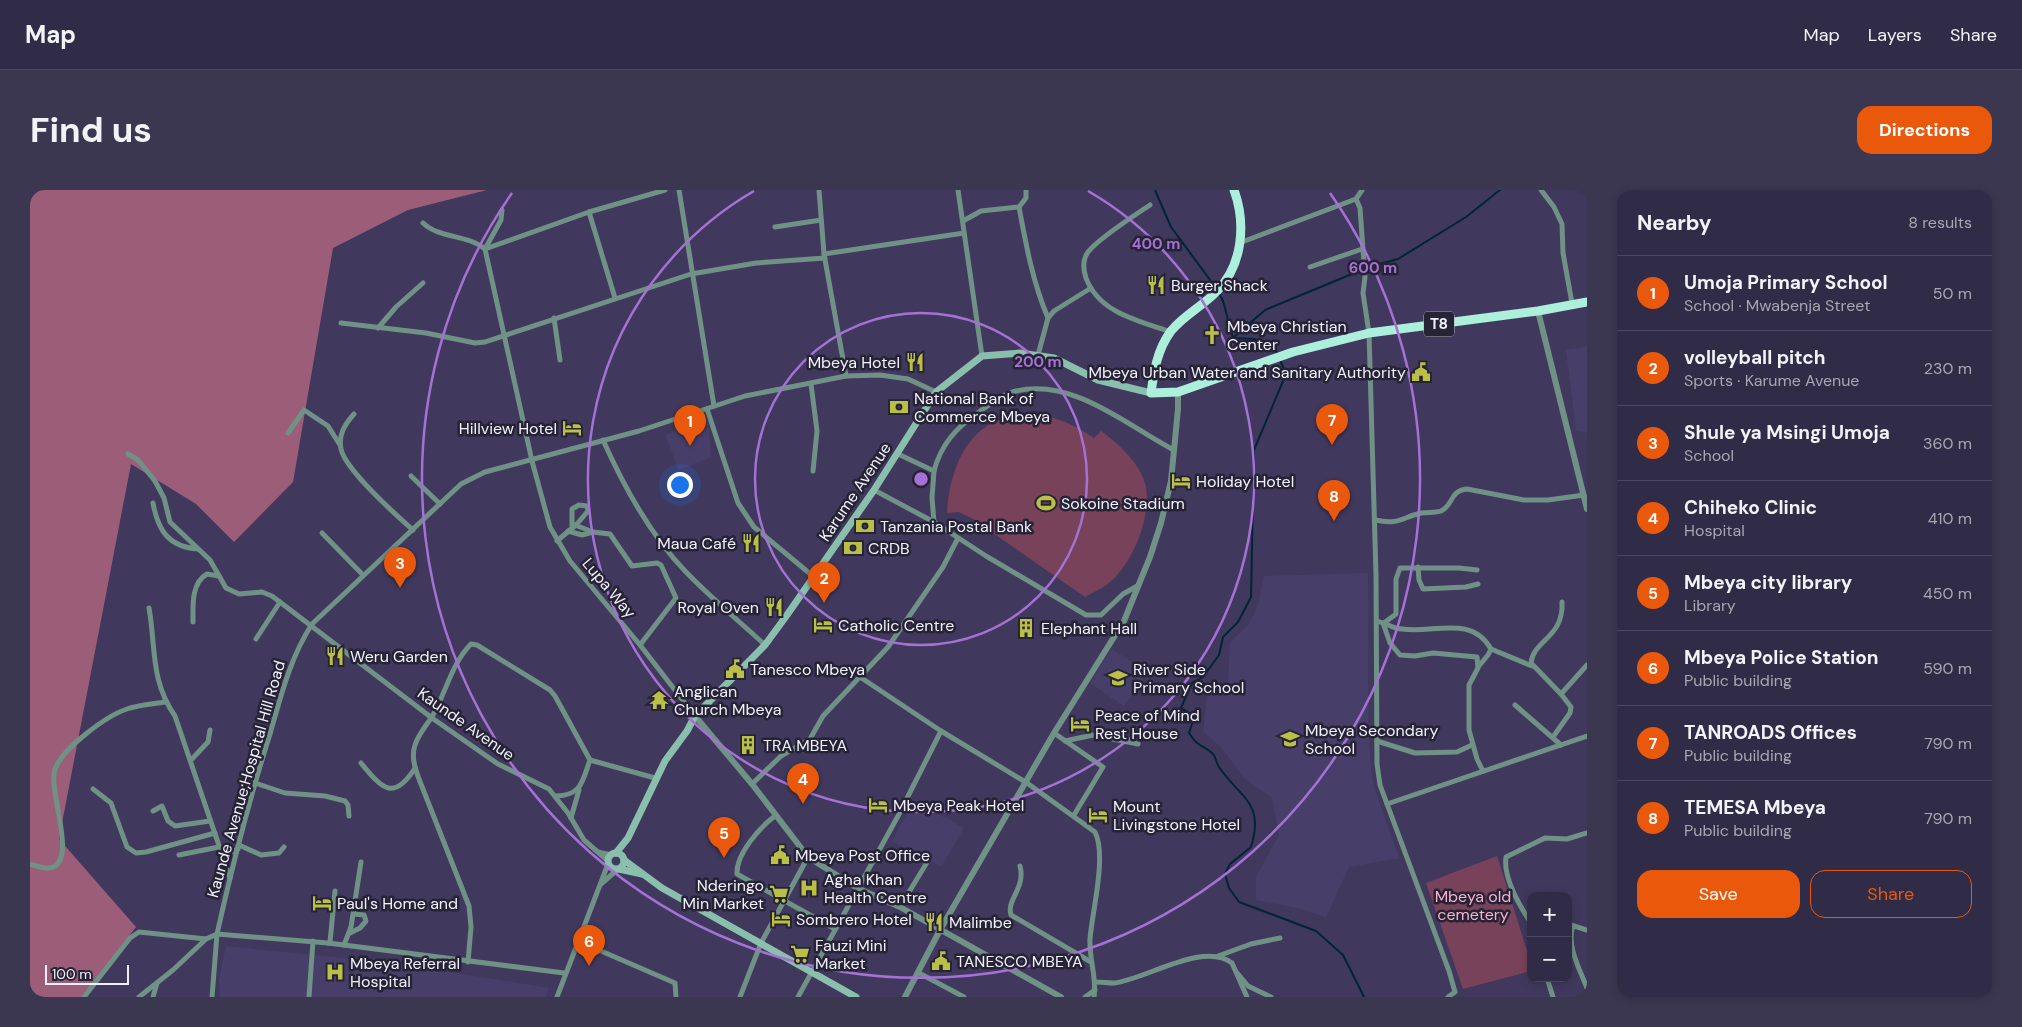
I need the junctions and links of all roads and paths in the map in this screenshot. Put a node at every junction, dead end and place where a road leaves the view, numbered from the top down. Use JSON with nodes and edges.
{"nodes":[{"id":1,"x":665,"y":190,"type":"edge"},
{"id":2,"x":680,"y":190,"type":"edge"},
{"id":3,"x":819,"y":190,"type":"edge"},
{"id":4,"x":958,"y":190,"type":"edge"},
{"id":5,"x":1026,"y":190,"type":"edge"},
{"id":6,"x":1234,"y":190,"type":"edge"},
{"id":7,"x":1362,"y":190,"type":"edge"},
{"id":8,"x":1541,"y":190,"type":"edge"},
{"id":9,"x":1356,"y":199,"type":"junction"},
{"id":10,"x":1150,"y":204,"type":"dead end"},
{"id":11,"x":1020,"y":207,"type":"junction"},
{"id":12,"x":502,"y":210,"type":"dead end"},
{"id":13,"x":589,"y":212,"type":"junction"},
{"id":14,"x":821,"y":220,"type":"junction"},
{"id":15,"x":962,"y":221,"type":"junction"},
{"id":16,"x":423,"y":223,"type":"dead end"},
{"id":17,"x":775,"y":227,"type":"dead end"},
{"id":18,"x":964,"y":233,"type":"junction"},
{"id":19,"x":1242,"y":242,"type":"junction"},
{"id":20,"x":485,"y":249,"type":"junction"},
{"id":21,"x":1362,"y":249,"type":"junction"},
{"id":22,"x":825,"y":256,"type":"junction"},
{"id":23,"x":1310,"y":267,"type":"dead end"},
{"id":24,"x":691,"y":274,"type":"junction"},
{"id":25,"x":422,"y":283,"type":"dead end"},
{"id":26,"x":1091,"y":288,"type":"junction"},
{"id":27,"x":615,"y":298,"type":"junction"},
{"id":28,"x":1587,"y":302,"type":"edge"},
{"id":29,"x":1572,"y":303,"type":"junction"},
{"id":30,"x":1538,"y":311,"type":"junction"},
{"id":31,"x":554,"y":318,"type":"junction"},
{"id":32,"x":1048,"y":318,"type":"junction"},
{"id":33,"x":341,"y":323,"type":"dead end"},
{"id":34,"x":378,"y":328,"type":"junction"},
{"id":35,"x":1171,"y":332,"type":"junction"},
{"id":36,"x":1370,"y":333,"type":"junction"},
{"id":37,"x":502,"y":335,"type":"junction"},
{"id":38,"x":1038,"y":355,"type":"junction"},
{"id":39,"x":982,"y":356,"type":"junction"},
{"id":40,"x":560,"y":360,"type":"dead end"},
{"id":41,"x":846,"y":376,"type":"junction"},
{"id":42,"x":811,"y":384,"type":"junction"},
{"id":43,"x":936,"y":392,"type":"junction"},
{"id":44,"x":1178,"y":392,"type":"junction"},
{"id":45,"x":1151,"y":393,"type":"junction"},
{"id":46,"x":714,"y":406,"type":"junction"},
{"id":47,"x":707,"y":408,"type":"junction"},
{"id":48,"x":354,"y":414,"type":"dead end"},
{"id":49,"x":288,"y":433,"type":"dead end"},
{"id":50,"x":603,"y":440,"type":"junction"},
{"id":51,"x":340,"y":446,"type":"junction"},
{"id":52,"x":1174,"y":450,"type":"junction"},
{"id":53,"x":128,"y":454,"type":"dead end"},
{"id":54,"x":898,"y":454,"type":"junction"},
{"id":55,"x":532,"y":461,"type":"junction"},
{"id":56,"x":812,"y":471,"type":"dead end"},
{"id":57,"x":934,"y":471,"type":"junction"},
{"id":58,"x":411,"y":476,"type":"dead end"},
{"id":59,"x":874,"y":490,"type":"junction"},
{"id":60,"x":1584,"y":495,"type":"junction"},
{"id":61,"x":153,"y":503,"type":"dead end"},
{"id":62,"x":440,"y":504,"type":"junction"},
{"id":63,"x":1587,"y":509,"type":"edge"},
{"id":64,"x":1375,"y":520,"type":"junction"},
{"id":65,"x":934,"y":522,"type":"junction"},
{"id":66,"x":572,"y":528,"type":"junction"},
{"id":67,"x":413,"y":530,"type":"junction"},
{"id":68,"x":322,"y":532,"type":"dead end"},
{"id":69,"x":592,"y":532,"type":"junction"},
{"id":70,"x":958,"y":538,"type":"junction"},
{"id":71,"x":557,"y":541,"type":"junction"},
{"id":72,"x":199,"y":549,"type":"junction"},
{"id":73,"x":1418,"y":567,"type":"junction"},
{"id":74,"x":1477,"y":570,"type":"dead end"},
{"id":75,"x":363,"y":575,"type":"junction"},
{"id":76,"x":219,"y":576,"type":"junction"},
{"id":77,"x":814,"y":577,"type":"junction"},
{"id":78,"x":1139,"y":584,"type":"junction"},
{"id":79,"x":1478,"y":584,"type":"dead end"},
{"id":80,"x":280,"y":602,"type":"junction"},
{"id":81,"x":1562,"y":602,"type":"dead end"},
{"id":82,"x":149,"y":608,"type":"dead end"},
{"id":83,"x":1376,"y":621,"type":"junction"},
{"id":84,"x":193,"y":622,"type":"dead end"},
{"id":85,"x":1383,"y":623,"type":"junction"},
{"id":86,"x":312,"y":624,"type":"junction"},
{"id":87,"x":256,"y":639,"type":"dead end"},
{"id":88,"x":640,"y":645,"type":"junction"},
{"id":89,"x":765,"y":645,"type":"junction"},
{"id":90,"x":1490,"y":649,"type":"junction"},
{"id":91,"x":1587,"y":665,"type":"edge"},
{"id":92,"x":1532,"y":666,"type":"junction"},
{"id":93,"x":1478,"y":668,"type":"junction"},
{"id":94,"x":860,"y":677,"type":"junction"},
{"id":95,"x":1561,"y":694,"type":"junction"},
{"id":96,"x":165,"y":702,"type":"junction"},
{"id":97,"x":1515,"y":706,"type":"dead end"},
{"id":98,"x":695,"y":716,"type":"junction"},
{"id":99,"x":432,"y":718,"type":"junction"},
{"id":100,"x":210,"y":730,"type":"dead end"},
{"id":101,"x":941,"y":732,"type":"junction"},
{"id":102,"x":1054,"y":733,"type":"junction"},
{"id":103,"x":1587,"y":736,"type":"edge"},
{"id":104,"x":1553,"y":737,"type":"junction"},
{"id":105,"x":1065,"y":740,"type":"junction"},
{"id":106,"x":1377,"y":741,"type":"junction"},
{"id":107,"x":1138,"y":744,"type":"dead end"},
{"id":108,"x":1561,"y":744,"type":"junction"},
{"id":109,"x":1472,"y":745,"type":"junction"},
{"id":110,"x":191,"y":760,"type":"junction"},
{"id":111,"x":590,"y":760,"type":"junction"},
{"id":112,"x":361,"y":763,"type":"dead end"},
{"id":113,"x":415,"y":768,"type":"junction"},
{"id":114,"x":1483,"y":771,"type":"junction"},
{"id":115,"x":655,"y":778,"type":"junction"},
{"id":116,"x":255,"y":783,"type":"junction"},
{"id":117,"x":1027,"y":783,"type":"junction"},
{"id":118,"x":752,"y":784,"type":"junction"},
{"id":119,"x":580,"y":785,"type":"junction"},
{"id":120,"x":93,"y":789,"type":"dead end"},
{"id":121,"x":556,"y":796,"type":"junction"},
{"id":122,"x":1386,"y":804,"type":"junction"},
{"id":123,"x":154,"y":811,"type":"dead end"},
{"id":124,"x":1074,"y":815,"type":"junction"},
{"id":125,"x":349,"y":816,"type":"dead end"},
{"id":126,"x":775,"y":816,"type":"junction"},
{"id":127,"x":571,"y":818,"type":"junction"},
{"id":128,"x":210,"y":820,"type":"junction"},
{"id":129,"x":215,"y":833,"type":"junction"},
{"id":130,"x":1587,"y":833,"type":"edge"},
{"id":131,"x":238,"y":847,"type":"junction"},
{"id":132,"x":284,"y":847,"type":"dead end"},
{"id":133,"x":219,"y":848,"type":"junction"},
{"id":134,"x":179,"y":855,"type":"dead end"},
{"id":135,"x":222,"y":856,"type":"junction"},
{"id":136,"x":808,"y":857,"type":"junction"},
{"id":137,"x":615,"y":858,"type":"junction"},
{"id":138,"x":361,"y":862,"type":"dead end"},
{"id":139,"x":30,"y":864,"type":"edge"},
{"id":140,"x":926,"y":864,"type":"dead end"},
{"id":141,"x":1020,"y":866,"type":"dead end"},
{"id":142,"x":618,"y":870,"type":"junction"},
{"id":143,"x":642,"y":874,"type":"junction"},
{"id":144,"x":231,"y":878,"type":"junction"},
{"id":145,"x":601,"y":884,"type":"junction"},
{"id":146,"x":857,"y":888,"type":"junction"},
{"id":147,"x":335,"y":891,"type":"dead end"},
{"id":148,"x":784,"y":901,"type":"junction"},
{"id":149,"x":900,"y":907,"type":"junction"},
{"id":150,"x":354,"y":914,"type":"junction"},
{"id":151,"x":1527,"y":914,"type":"edge"},
{"id":152,"x":1572,"y":926,"type":"edge"},
{"id":153,"x":835,"y":929,"type":"junction"},
{"id":154,"x":940,"y":930,"type":"junction"},
{"id":155,"x":1587,"y":930,"type":"edge"},
{"id":156,"x":350,"y":933,"type":"junction"},
{"id":157,"x":217,"y":934,"type":"junction"},
{"id":158,"x":1570,"y":937,"type":"edge"},
{"id":159,"x":1280,"y":938,"type":"dead end"},
{"id":160,"x":206,"y":939,"type":"junction"},
{"id":161,"x":314,"y":941,"type":"junction"},
{"id":162,"x":328,"y":943,"type":"junction"},
{"id":163,"x":761,"y":943,"type":"junction"},
{"id":164,"x":579,"y":944,"type":"junction"},
{"id":165,"x":344,"y":945,"type":"junction"},
{"id":166,"x":1218,"y":957,"type":"junction"},
{"id":167,"x":468,"y":962,"type":"junction"},
{"id":168,"x":1091,"y":962,"type":"junction"},
{"id":169,"x":564,"y":973,"type":"junction"},
{"id":170,"x":811,"y":973,"type":"junction"},
{"id":171,"x":919,"y":973,"type":"junction"},
{"id":172,"x":1238,"y":974,"type":"junction"},
{"id":173,"x":157,"y":982,"type":"junction"},
{"id":174,"x":1095,"y":982,"type":"junction"},
{"id":175,"x":1548,"y":982,"type":"edge"},
{"id":176,"x":1587,"y":988,"type":"edge"},
{"id":177,"x":1095,"y":990,"type":"junction"},
{"id":178,"x":853,"y":996,"type":"edge"},
{"id":179,"x":1454,"y":996,"type":"edge"},
{"id":180,"x":84,"y":997,"type":"edge"},
{"id":181,"x":138,"y":997,"type":"edge"},
{"id":182,"x":153,"y":997,"type":"edge"},
{"id":183,"x":212,"y":997,"type":"edge"},
{"id":184,"x":309,"y":997,"type":"edge"},
{"id":185,"x":556,"y":997,"type":"edge"},
{"id":186,"x":676,"y":997,"type":"edge"},
{"id":187,"x":740,"y":997,"type":"edge"},
{"id":188,"x":798,"y":997,"type":"edge"},
{"id":189,"x":905,"y":997,"type":"edge"},
{"id":190,"x":964,"y":997,"type":"edge"},
{"id":191,"x":1061,"y":997,"type":"edge"},
{"id":192,"x":1085,"y":997,"type":"edge"},
{"id":193,"x":1094,"y":997,"type":"edge"},
{"id":194,"x":1247,"y":997,"type":"edge"},
{"id":195,"x":1271,"y":997,"type":"edge"},
{"id":196,"x":1553,"y":997,"type":"edge"}],
"edges":[{"from":1,"to":13,"type":"street"},
{"from":2,"to":24,"type":"street"},
{"from":3,"to":14,"type":"street"},
{"from":4,"to":15,"type":"street"},
{"from":5,"to":11,"type":"street"},
{"from":6,"to":19,"type":"highway"},
{"from":7,"to":9,"type":"street"},
{"from":8,"to":29,"type":"street"},
{"from":9,"to":19,"type":"street"},
{"from":9,"to":21,"type":"street"},
{"from":10,"to":26,"type":"street"},
{"from":11,"to":15,"type":"street"},
{"from":11,"to":32,"type":"street"},
{"from":12,"to":20,"type":"street"},
{"from":13,"to":20,"type":"street"},
{"from":13,"to":27,"type":"street"},
{"from":14,"to":17,"type":"street"},
{"from":14,"to":22,"type":"street"},
{"from":15,"to":18,"type":"street"},
{"from":16,"to":20,"type":"street"},
{"from":18,"to":22,"type":"street"},
{"from":18,"to":39,"type":"street"},
{"from":19,"to":35,"type":"highway"},
{"from":20,"to":37,"type":"street","name":"Lupa Way"},
{"from":21,"to":23,"type":"street"},
{"from":21,"to":36,"type":"street"},
{"from":22,"to":24,"type":"street"},
{"from":22,"to":41,"type":"street"},
{"from":24,"to":27,"type":"street"},
{"from":24,"to":46,"type":"street"},
{"from":25,"to":34,"type":"street"},
{"from":26,"to":32,"type":"street"},
{"from":26,"to":35,"type":"street"},
{"from":27,"to":31,"type":"street"},
{"from":28,"to":29,"type":"highway","number":"T8"},
{"from":29,"to":30,"type":"highway","number":"T8"},
{"from":30,"to":36,"type":"highway","number":"T8"},
{"from":30,"to":60,"type":"street"},
{"from":31,"to":37,"type":"street"},
{"from":31,"to":40,"type":"street"},
{"from":32,"to":38,"type":"street"},
{"from":33,"to":34,"type":"street"},
{"from":34,"to":37,"type":"street"},
{"from":35,"to":45,"type":"highway"},
{"from":36,"to":44,"type":"highway","number":"T8"},
{"from":36,"to":64,"type":"street"},
{"from":37,"to":55,"type":"street","name":"Lupa Way"},
{"from":38,"to":39,"type":"main road"},
{"from":38,"to":45,"type":"main road"},
{"from":39,"to":43,"type":"main road","name":"Karume Avenue"},
{"from":41,"to":42,"type":"street","name":"Kaunde Avenue;Hospital Hill Road"},
{"from":41,"to":43,"type":"street","name":"Kaunde Avenue;Hospital Hill Road"},
{"from":42,"to":46,"type":"street","name":"Kaunde Avenue;Hospital Hill Road"},
{"from":42,"to":56,"type":"street"},
{"from":43,"to":54,"type":"main road","name":"Karume Avenue"},
{"from":44,"to":45,"type":"highway","number":"T8"},
{"from":44,"to":52,"type":"street"},
{"from":46,"to":47,"type":"street","name":"Kaunde Avenue;Hospital Hill Road"},
{"from":47,"to":50,"type":"street","name":"Kaunde Avenue;Hospital Hill Road"},
{"from":47,"to":77,"type":"street"},
{"from":48,"to":51,"type":"street"},
{"from":49,"to":51,"type":"street"},
{"from":50,"to":55,"type":"street","name":"Kaunde Avenue;Hospital Hill Road"},
{"from":50,"to":89,"type":"street"},
{"from":51,"to":67,"type":"street"},
{"from":52,"to":57,"type":"street"},
{"from":52,"to":78,"type":"street"},
{"from":53,"to":72,"type":"street"},
{"from":54,"to":57,"type":"street"},
{"from":54,"to":59,"type":"main road","name":"Karume Avenue"},
{"from":55,"to":62,"type":"street","name":"Kaunde Avenue;Hospital Hill Road"},
{"from":55,"to":71,"type":"street","name":"Lupa Way"},
{"from":57,"to":65,"type":"street"},
{"from":58,"to":62,"type":"street"},
{"from":59,"to":65,"type":"street"},
{"from":59,"to":77,"type":"main road","name":"Karume Avenue"},
{"from":60,"to":63,"type":"street"},
{"from":60,"to":64,"type":"street"},
{"from":61,"to":72,"type":"street"},
{"from":62,"to":67,"type":"street","name":"Kaunde Avenue;Hospital Hill Road"},
{"from":64,"to":83,"type":"street"},
{"from":65,"to":70,"type":"street"},
{"from":66,"to":69,"type":"street"},
{"from":66,"to":69,"type":"street"},
{"from":66,"to":71,"type":"street"},
{"from":67,"to":75,"type":"street","name":"Kaunde Avenue;Hospital Hill Road"},
{"from":68,"to":75,"type":"street"},
{"from":69,"to":88,"type":"street"},
{"from":70,"to":78,"type":"street"},
{"from":70,"to":94,"type":"street"},
{"from":71,"to":88,"type":"street","name":"Lupa Way"},
{"from":72,"to":76,"type":"street"},
{"from":73,"to":74,"type":"street"},
{"from":73,"to":79,"type":"street"},
{"from":73,"to":85,"type":"street"},
{"from":75,"to":86,"type":"street","name":"Kaunde Avenue;Hospital Hill Road"},
{"from":76,"to":80,"type":"street","name":"Kaunde Avenue"},
{"from":76,"to":84,"type":"street"},
{"from":77,"to":89,"type":"main road","name":"Karume Avenue"},
{"from":78,"to":102,"type":"street"},
{"from":80,"to":86,"type":"street","name":"Kaunde Avenue"},
{"from":80,"to":87,"type":"street"},
{"from":81,"to":92,"type":"street"},
{"from":82,"to":96,"type":"street"},
{"from":83,"to":85,"type":"street"},
{"from":83,"to":106,"type":"street"},
{"from":85,"to":90,"type":"street"},
{"from":85,"to":93,"type":"street"},
{"from":86,"to":99,"type":"street","name":"Kaunde Avenue"},
{"from":86,"to":116,"type":"street","name":"Kaunde Avenue;Hospital Hill Road"},
{"from":88,"to":98,"type":"street","name":"Lupa Way"},
{"from":89,"to":98,"type":"main road","name":"Karume Avenue"},
{"from":90,"to":92,"type":"street"},
{"from":90,"to":93,"type":"street"},
{"from":91,"to":95,"type":"street"},
{"from":92,"to":95,"type":"street"},
{"from":93,"to":109,"type":"street"},
{"from":94,"to":101,"type":"street"},
{"from":94,"to":118,"type":"street"},
{"from":95,"to":104,"type":"street"},
{"from":96,"to":110,"type":"street"},
{"from":96,"to":139,"type":"street"},
{"from":97,"to":104,"type":"street"},
{"from":98,"to":115,"type":"main road","name":"Karume Avenue"},
{"from":98,"to":118,"type":"street"},
{"from":99,"to":111,"type":"street"},
{"from":99,"to":113,"type":"street"},
{"from":99,"to":121,"type":"street","name":"Kaunde Avenue"},
{"from":100,"to":110,"type":"street"},
{"from":101,"to":117,"type":"street"},
{"from":101,"to":146,"type":"street"},
{"from":102,"to":105,"type":"street"},
{"from":102,"to":117,"type":"street"},
{"from":103,"to":108,"type":"street"},
{"from":104,"to":108,"type":"street"},
{"from":105,"to":107,"type":"street"},
{"from":105,"to":124,"type":"street"},
{"from":106,"to":109,"type":"street"},
{"from":106,"to":122,"type":"street"},
{"from":108,"to":114,"type":"street"},
{"from":109,"to":114,"type":"street"},
{"from":110,"to":128,"type":"street"},
{"from":111,"to":115,"type":"street"},
{"from":111,"to":119,"type":"street"},
{"from":112,"to":113,"type":"street"},
{"from":113,"to":167,"type":"street"},
{"from":114,"to":122,"type":"street"},
{"from":115,"to":137,"type":"main road","name":"Karume Avenue"},
{"from":116,"to":125,"type":"street"},
{"from":116,"to":131,"type":"street","name":"Kaunde Avenue;Hospital Hill Road"},
{"from":117,"to":124,"type":"street"},
{"from":117,"to":154,"type":"street"},
{"from":118,"to":126,"type":"street"},
{"from":119,"to":121,"type":"street"},
{"from":119,"to":127,"type":"street"},
{"from":120,"to":129,"type":"street"},
{"from":121,"to":127,"type":"street","name":"Kaunde Avenue"},
{"from":122,"to":179,"type":"street"},
{"from":123,"to":128,"type":"street"},
{"from":124,"to":168,"type":"street"},
{"from":126,"to":136,"type":"street"},
{"from":126,"to":148,"type":"street"},
{"from":127,"to":137,"type":"street","name":"Kaunde Avenue"},
{"from":128,"to":129,"type":"street"},
{"from":129,"to":133,"type":"street"},
{"from":130,"to":151,"type":"street"},
{"from":131,"to":132,"type":"street"},
{"from":131,"to":135,"type":"street"},
{"from":131,"to":144,"type":"street","name":"Kaunde Avenue;Hospital Hill Road"},
{"from":133,"to":134,"type":"street"},
{"from":133,"to":135,"type":"street"},
{"from":135,"to":144,"type":"street"},
{"from":136,"to":146,"type":"street"},
{"from":136,"to":148,"type":"street"},
{"from":137,"to":142,"type":"main road"},
{"from":137,"to":142,"type":"main road","name":"Karume Avenue"},
{"from":137,"to":143,"type":"main road"},
{"from":137,"to":145,"type":"street"},
{"from":138,"to":150,"type":"street"},
{"from":140,"to":149,"type":"street"},
{"from":141,"to":168,"type":"street"},
{"from":142,"to":143,"type":"main road"},
{"from":142,"to":145,"type":"street"},
{"from":143,"to":163,"type":"main road"},
{"from":144,"to":157,"type":"street","name":"Kaunde Avenue;Hospital Hill Road"},
{"from":145,"to":164,"type":"street"},
{"from":146,"to":149,"type":"street"},
{"from":146,"to":153,"type":"street"},
{"from":147,"to":162,"type":"street"},
{"from":148,"to":153,"type":"street"},
{"from":148,"to":163,"type":"street"},
{"from":149,"to":154,"type":"street"},
{"from":150,"to":156,"type":"street"},
{"from":150,"to":156,"type":"street"},
{"from":152,"to":155,"type":"street"},
{"from":153,"to":170,"type":"street"},
{"from":154,"to":171,"type":"street"},
{"from":154,"to":191,"type":"street"},
{"from":156,"to":165,"type":"street"},
{"from":157,"to":160,"type":"street"},
{"from":157,"to":161,"type":"street"},
{"from":157,"to":183,"type":"street","name":"Kaunde Avenue;Hospital Hill Road"},
{"from":158,"to":176,"type":"street"},
{"from":159,"to":166,"type":"street"},
{"from":160,"to":173,"type":"street"},
{"from":160,"to":180,"type":"street"},
{"from":161,"to":162,"type":"street"},
{"from":161,"to":184,"type":"street"},
{"from":162,"to":165,"type":"street"},
{"from":163,"to":170,"type":"main road"},
{"from":163,"to":187,"type":"street"},
{"from":164,"to":169,"type":"street"},
{"from":164,"to":186,"type":"street"},
{"from":165,"to":167,"type":"street"},
{"from":166,"to":172,"type":"street"},
{"from":166,"to":174,"type":"street"},
{"from":167,"to":169,"type":"street"},
{"from":168,"to":174,"type":"street"},
{"from":169,"to":185,"type":"street"},
{"from":170,"to":178,"type":"main road"},
{"from":170,"to":188,"type":"street"},
{"from":171,"to":189,"type":"street"},
{"from":171,"to":190,"type":"street"},
{"from":172,"to":194,"type":"street"},
{"from":172,"to":195,"type":"street"},
{"from":173,"to":181,"type":"street"},
{"from":173,"to":182,"type":"street"},
{"from":174,"to":177,"type":"street"},
{"from":175,"to":196,"type":"street"},
{"from":177,"to":192,"type":"street"},
{"from":177,"to":193,"type":"street"}]}
